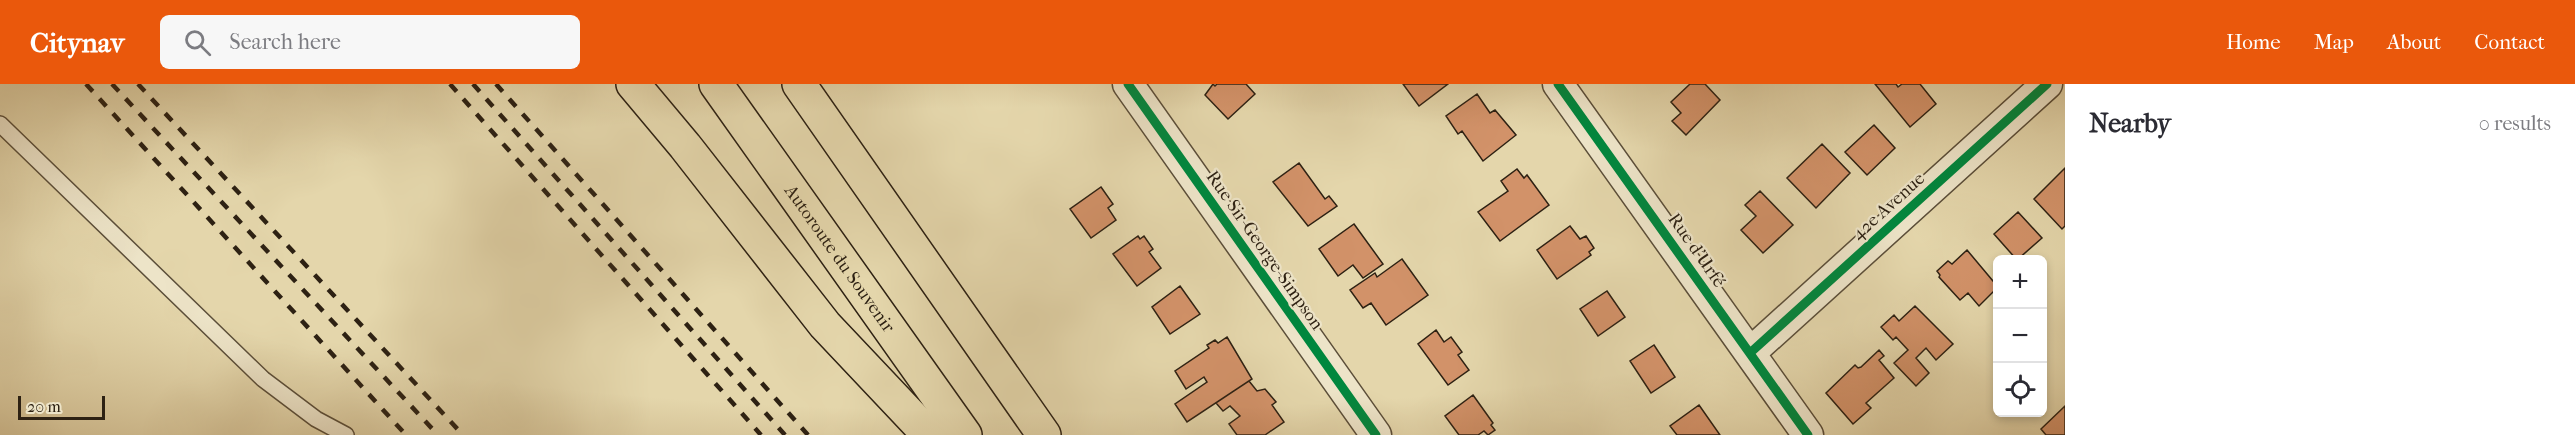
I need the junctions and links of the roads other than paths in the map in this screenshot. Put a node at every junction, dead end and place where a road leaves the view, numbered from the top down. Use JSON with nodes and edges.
{"nodes":[{"id":1,"x":633,"y":84,"type":"edge"},
{"id":2,"x":716,"y":84,"type":"edge"},
{"id":3,"x":799,"y":84,"type":"edge"},
{"id":4,"x":1128,"y":84,"type":"edge"},
{"id":5,"x":1558,"y":84,"type":"edge"},
{"id":6,"x":2047,"y":84,"type":"edge"},
{"id":7,"x":0,"y":124,"type":"edge"},
{"id":8,"x":1750,"y":353,"type":"junction"},
{"id":9,"x":346,"y":435,"type":"edge"},
{"id":10,"x":929,"y":435,"type":"edge"},
{"id":11,"x":965,"y":435,"type":"edge"},
{"id":12,"x":1044,"y":435,"type":"edge"},
{"id":13,"x":1377,"y":435,"type":"edge"},
{"id":14,"x":1808,"y":435,"type":"edge"}],
"edges":[{"from":1,"to":10,"type":"highway"},
{"from":2,"to":11,"type":"highway","name":"Autoroute du Souvenir"},
{"from":3,"to":12,"type":"highway"},
{"from":4,"to":13,"type":"street","name":"Rue Sir-George-Simpson"},
{"from":5,"to":8,"type":"street","name":"Rue d'Urfé"},
{"from":6,"to":8,"type":"street","name":"42e Avenue"},
{"from":7,"to":9,"type":"lane"},
{"from":8,"to":14,"type":"street","name":"Rue d'Urfé"}]}
